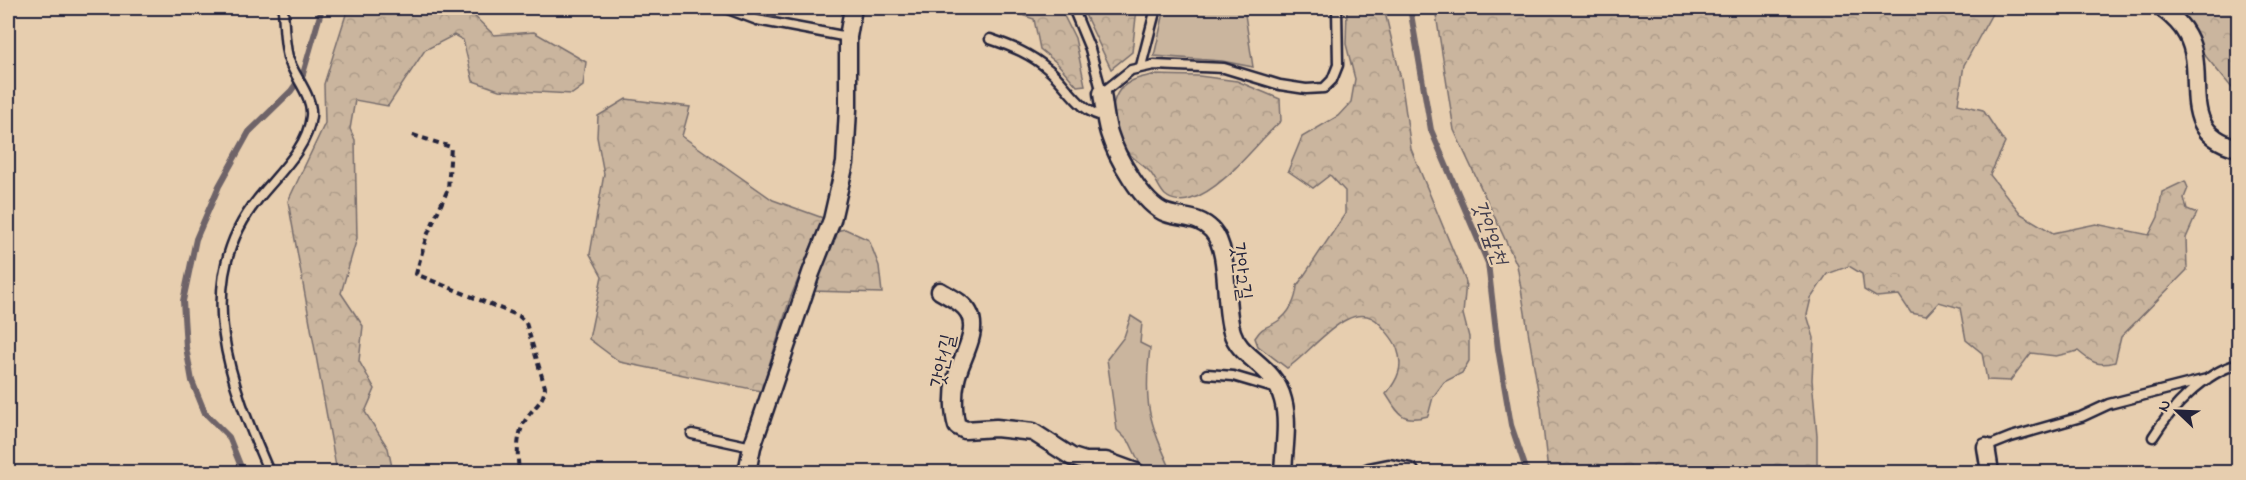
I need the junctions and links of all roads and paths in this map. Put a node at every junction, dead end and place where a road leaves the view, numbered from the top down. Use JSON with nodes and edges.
{"nodes":[{"id":1,"x":283,"y":8,"type":"edge"},
{"id":2,"x":725,"y":8,"type":"edge"},
{"id":3,"x":853,"y":8,"type":"edge"},
{"id":4,"x":1073,"y":8,"type":"edge"},
{"id":5,"x":1156,"y":8,"type":"edge"},
{"id":6,"x":1336,"y":8,"type":"edge"},
{"id":7,"x":2162,"y":8,"type":"edge"},
{"id":8,"x":848,"y":38,"type":"junction"},
{"id":9,"x":990,"y":39,"type":"dead end"},
{"id":10,"x":1141,"y":66,"type":"junction"},
{"id":11,"x":1102,"y":93,"type":"junction"},
{"id":12,"x":1104,"y":116,"type":"junction"},
{"id":13,"x":413,"y":135,"type":"dead end"},
{"id":14,"x":2238,"y":148,"type":"edge"},
{"id":15,"x":940,"y":291,"type":"dead end"},
{"id":16,"x":2238,"y":364,"type":"edge"},
{"id":17,"x":1207,"y":374,"type":"dead end"},
{"id":18,"x":2207,"y":379,"type":"junction"},
{"id":19,"x":1280,"y":390,"type":"junction"},
{"id":20,"x":692,"y":434,"type":"dead end"},
{"id":21,"x":2154,"y":437,"type":"dead end"},
{"id":22,"x":752,"y":447,"type":"junction"},
{"id":23,"x":1986,"y":447,"type":"joint"},
{"id":24,"x":1082,"y":467,"type":"edge"},
{"id":25,"x":269,"y":472,"type":"edge"},
{"id":26,"x":519,"y":472,"type":"edge"},
{"id":27,"x":747,"y":472,"type":"edge"},
{"id":28,"x":1136,"y":472,"type":"edge"},
{"id":29,"x":1282,"y":472,"type":"edge"},
{"id":30,"x":1369,"y":472,"type":"edge"},
{"id":31,"x":1410,"y":472,"type":"edge"},
{"id":32,"x":1990,"y":472,"type":"edge"}],
"edges":[{"from":1,"to":25,"type":"lane"},
{"from":2,"to":8,"type":"lane"},
{"from":3,"to":8,"type":"street"},
{"from":4,"to":11,"type":"lane","name":"갓안2길"},
{"from":5,"to":10,"type":"lane"},
{"from":6,"to":10,"type":"lane"},
{"from":7,"to":14,"type":"street"},
{"from":8,"to":22,"type":"street"},
{"from":9,"to":12,"type":"lane"},
{"from":10,"to":11,"type":"lane"},
{"from":11,"to":12,"type":"street","name":"갓안2길"},
{"from":12,"to":19,"type":"street","name":"갓안2길"},
{"from":13,"to":26,"type":"path"},
{"from":15,"to":24,"type":"street","name":"갓안1길"},
{"from":16,"to":18,"type":"lane"},
{"from":17,"to":19,"type":"lane"},
{"from":18,"to":21,"type":"lane"},
{"from":18,"to":23,"type":"lane"},
{"from":19,"to":29,"type":"street","name":"갓안2길"},
{"from":20,"to":22,"type":"lane"},
{"from":22,"to":27,"type":"street"},
{"from":23,"to":32,"type":"street"},
{"from":24,"to":28,"type":"street","name":"갓안1길"},
{"from":30,"to":31,"type":"street"}]}
